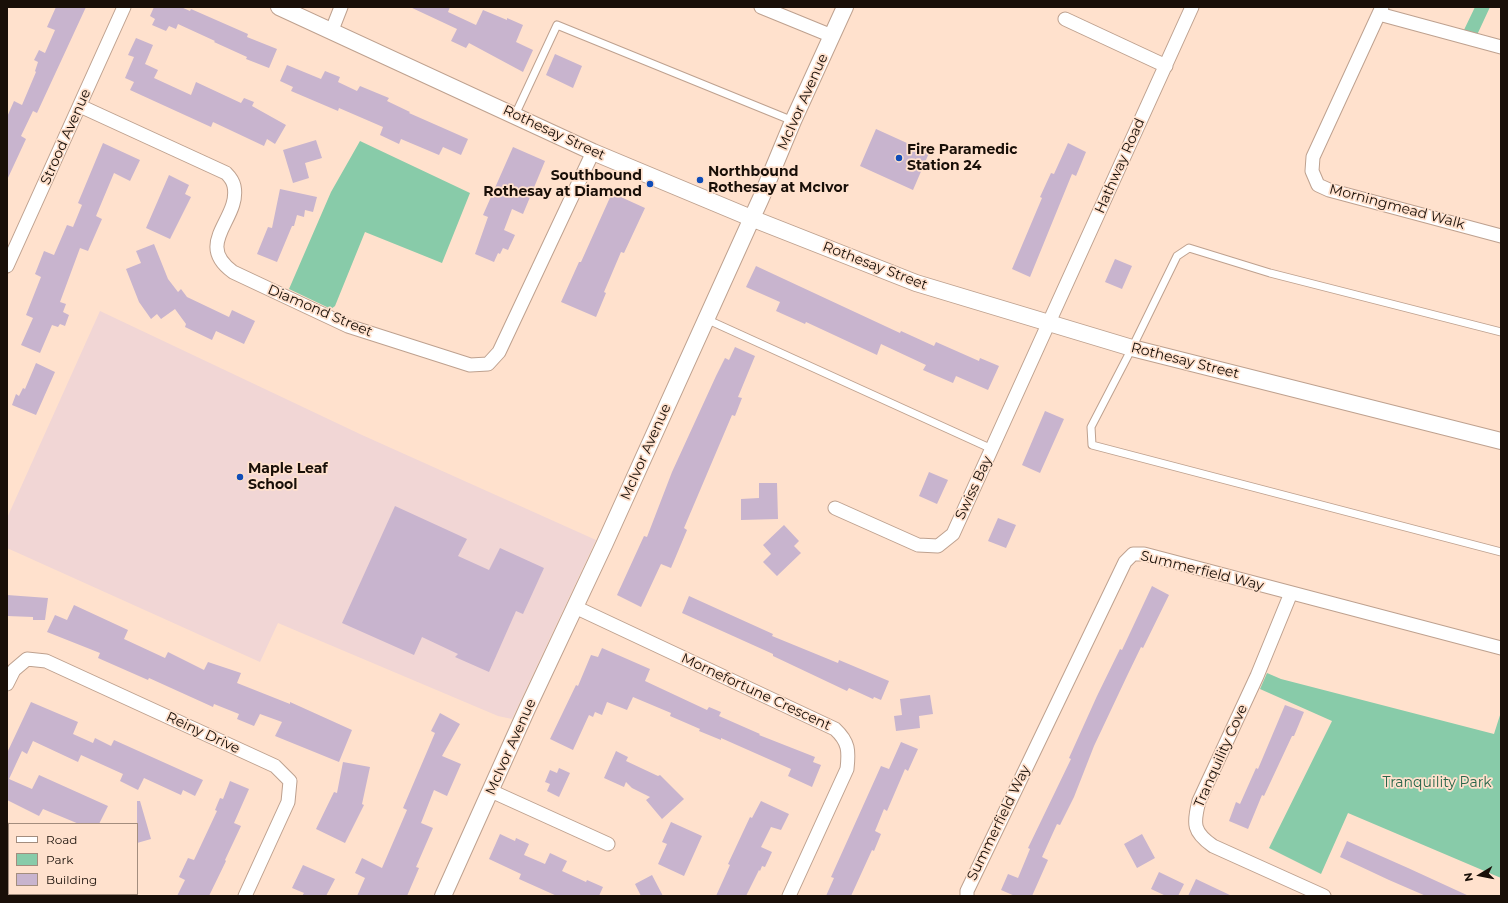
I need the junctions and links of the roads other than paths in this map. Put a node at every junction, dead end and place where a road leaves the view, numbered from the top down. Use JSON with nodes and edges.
{"nodes":[{"id":1,"x":124,"y":7,"type":"edge"},
{"id":2,"x":279,"y":7,"type":"edge"},
{"id":3,"x":341,"y":7,"type":"edge"},
{"id":4,"x":761,"y":7,"type":"edge"},
{"id":5,"x":845,"y":7,"type":"edge"},
{"id":6,"x":1192,"y":7,"type":"edge"},
{"id":7,"x":1380,"y":10,"type":"edge"},
{"id":8,"x":1065,"y":19,"type":"dead end"},
{"id":9,"x":332,"y":30,"type":"junction"},
{"id":10,"x":832,"y":36,"type":"junction"},
{"id":11,"x":1501,"y":47,"type":"edge"},
{"id":12,"x":1166,"y":66,"type":"junction"},
{"id":13,"x":80,"y":106,"type":"junction"},
{"id":14,"x":515,"y":115,"type":"junction"},
{"id":15,"x":793,"y":121,"type":"junction"},
{"id":16,"x":593,"y":152,"type":"junction"},
{"id":17,"x":751,"y":218,"type":"junction"},
{"id":18,"x":1501,"y":236,"type":"edge"},
{"id":19,"x":7,"y":266,"type":"edge"},
{"id":20,"x":706,"y":319,"type":"junction"},
{"id":21,"x":1049,"y":324,"type":"junction"},
{"id":22,"x":1501,"y":332,"type":"edge"},
{"id":23,"x":1132,"y":348,"type":"junction"},
{"id":24,"x":1501,"y":441,"type":"edge"},
{"id":25,"x":992,"y":450,"type":"junction"},
{"id":26,"x":835,"y":508,"type":"dead end"},
{"id":27,"x":1501,"y":552,"type":"edge"},
{"id":28,"x":1291,"y":593,"type":"junction"},
{"id":29,"x":575,"y":607,"type":"junction"},
{"id":30,"x":1501,"y":648,"type":"edge"},
{"id":31,"x":7,"y":684,"type":"edge"},
{"id":32,"x":491,"y":791,"type":"junction"},
{"id":33,"x":608,"y":844,"type":"dead end"},
{"id":34,"x":245,"y":896,"type":"edge"},
{"id":35,"x":443,"y":896,"type":"edge"},
{"id":36,"x":789,"y":896,"type":"edge"},
{"id":37,"x":967,"y":896,"type":"edge"},
{"id":38,"x":1324,"y":896,"type":"edge"}],
"edges":[{"from":1,"to":13,"type":"street","name":"Strood Avenue"},
{"from":2,"to":9,"type":"street","name":"Rothesay Street"},
{"from":3,"to":9,"type":"street"},
{"from":4,"to":10,"type":"street"},
{"from":5,"to":10,"type":"street","name":"McIvor Avenue"},
{"from":6,"to":12,"type":"street","name":"Hathway Road"},
{"from":7,"to":11,"type":"street"},
{"from":7,"to":18,"type":"street","name":"Morningmead Walk"},
{"from":8,"to":12,"type":"street"},
{"from":9,"to":14,"type":"street","name":"Rothesay Street"},
{"from":10,"to":15,"type":"street","name":"McIvor Avenue"},
{"from":12,"to":21,"type":"street","name":"Hathway Road"},
{"from":13,"to":16,"type":"street","name":"Diamond Street"},
{"from":13,"to":19,"type":"street","name":"Strood Avenue"},
{"from":14,"to":15,"type":"lane"},
{"from":14,"to":16,"type":"street","name":"Rothesay Street"},
{"from":15,"to":17,"type":"street","name":"McIvor Avenue"},
{"from":16,"to":17,"type":"street","name":"Rothesay Street"},
{"from":17,"to":20,"type":"street","name":"McIvor Avenue"},
{"from":17,"to":21,"type":"street","name":"Rothesay Street"},
{"from":20,"to":25,"type":"lane"},
{"from":20,"to":29,"type":"street","name":"McIvor Avenue"},
{"from":21,"to":23,"type":"street","name":"Rothesay Street"},
{"from":21,"to":25,"type":"street","name":"Swiss Bay"},
{"from":22,"to":23,"type":"lane"},
{"from":23,"to":24,"type":"street","name":"Rothesay Street"},
{"from":23,"to":27,"type":"lane"},
{"from":25,"to":26,"type":"street","name":"Swiss Bay"},
{"from":28,"to":30,"type":"street","name":"Summerfield Way"},
{"from":28,"to":37,"type":"street","name":"Summerfield Way"},
{"from":28,"to":38,"type":"street","name":"Tranquility Cove"},
{"from":29,"to":32,"type":"street","name":"McIvor Avenue"},
{"from":29,"to":36,"type":"street","name":"Mornefortune Crescent"},
{"from":31,"to":34,"type":"street","name":"Reiny Drive"},
{"from":32,"to":33,"type":"street"},
{"from":32,"to":35,"type":"street","name":"McIvor Avenue"}]}
